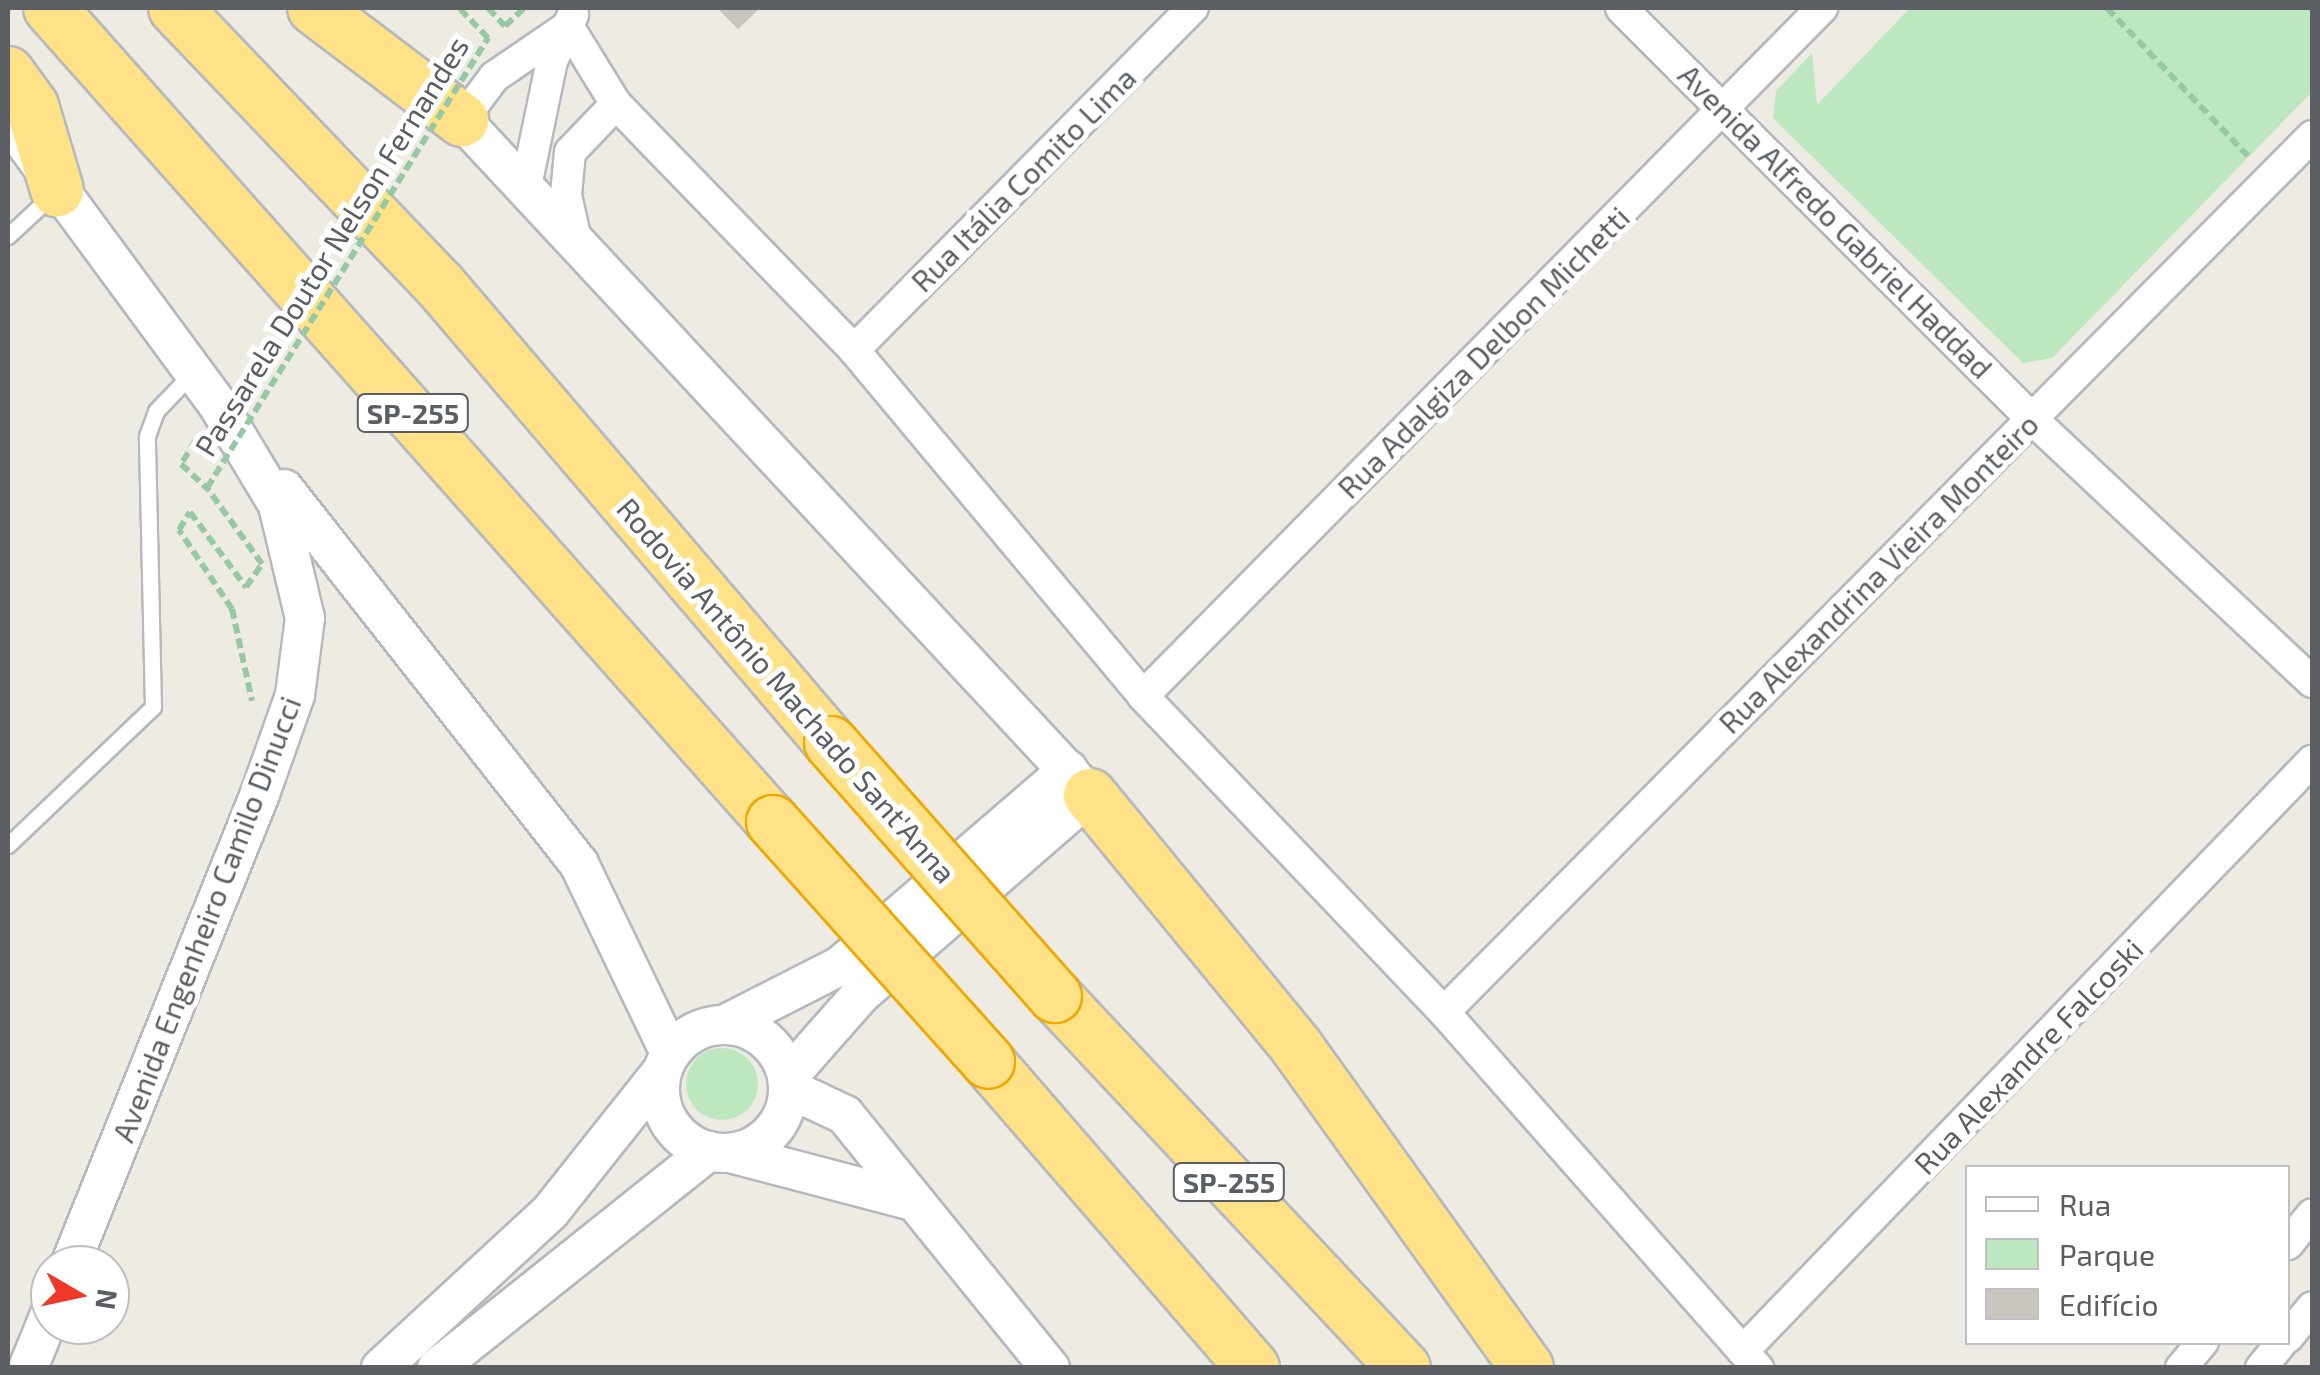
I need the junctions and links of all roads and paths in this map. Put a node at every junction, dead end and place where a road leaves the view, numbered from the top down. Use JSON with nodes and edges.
{"nodes":[{"id":1,"x":50,"y":8,"type":"edge"},
{"id":2,"x":175,"y":8,"type":"edge"},
{"id":3,"x":314,"y":8,"type":"edge"},
{"id":4,"x":459,"y":8,"type":"edge"},
{"id":5,"x":488,"y":8,"type":"edge"},
{"id":6,"x":524,"y":8,"type":"edge"},
{"id":7,"x":1193,"y":8,"type":"edge"},
{"id":8,"x":1621,"y":8,"type":"edge"},
{"id":9,"x":1822,"y":8,"type":"edge"},
{"id":10,"x":2107,"y":8,"type":"edge"},
{"id":11,"x":576,"y":14,"type":"edge"},
{"id":12,"x":8,"y":73,"type":"edge"},
{"id":13,"x":616,"y":104,"type":"junction"},
{"id":14,"x":1726,"y":108,"type":"junction"},
{"id":15,"x":8,"y":120,"type":"edge"},
{"id":16,"x":462,"y":120,"type":"junction"},
{"id":17,"x":2312,"y":136,"type":"edge"},
{"id":18,"x":8,"y":162,"type":"edge"},
{"id":19,"x":2270,"y":179,"type":"junction"},
{"id":20,"x":526,"y":186,"type":"junction"},
{"id":21,"x":57,"y":190,"type":"junction"},
{"id":22,"x":8,"y":236,"type":"edge"},
{"id":23,"x":579,"y":252,"type":"junction"},
{"id":24,"x":854,"y":350,"type":"junction"},
{"id":25,"x":193,"y":372,"type":"junction"},
{"id":26,"x":218,"y":404,"type":"junction"},
{"id":27,"x":2032,"y":418,"type":"junction"},
{"id":28,"x":180,"y":464,"type":"dead end"},
{"id":29,"x":207,"y":488,"type":"junction"},
{"id":30,"x":2312,"y":682,"type":"edge"},
{"id":31,"x":1143,"y":696,"type":"junction"},
{"id":32,"x":254,"y":720,"type":"dead end"},
{"id":33,"x":2312,"y":761,"type":"edge"},
{"id":34,"x":1079,"y":782,"type":"junction"},
{"id":35,"x":8,"y":845,"type":"edge"},
{"id":36,"x":1444,"y":1012,"type":"junction"},
{"id":37,"x":726,"y":1024,"type":"junction"},
{"id":38,"x":666,"y":1062,"type":"junction"},
{"id":39,"x":788,"y":1083,"type":"junction"},
{"id":40,"x":719,"y":1152,"type":"junction"},
{"id":41,"x":913,"y":1200,"type":"junction"},
{"id":42,"x":2312,"y":1214,"type":"edge"},
{"id":43,"x":2290,"y":1242,"type":"edge"},
{"id":44,"x":78,"y":1245,"type":"edge"},
{"id":45,"x":2312,"y":1307,"type":"edge"},
{"id":46,"x":2290,"y":1334,"type":"edge"},
{"id":47,"x":2201,"y":1345,"type":"edge"},
{"id":48,"x":2280,"y":1345,"type":"edge"},
{"id":49,"x":1751,"y":1359,"type":"edge"},
{"id":50,"x":381,"y":1368,"type":"edge"},
{"id":51,"x":437,"y":1368,"type":"edge"},
{"id":52,"x":1050,"y":1368,"type":"edge"},
{"id":53,"x":1253,"y":1368,"type":"edge"},
{"id":54,"x":1404,"y":1368,"type":"edge"},
{"id":55,"x":1527,"y":1368,"type":"edge"},
{"id":56,"x":2182,"y":1368,"type":"edge"},
{"id":57,"x":2261,"y":1368,"type":"edge"}],
"edges":[{"from":1,"to":53,"type":"highway","number":"SP-255","bridge":true},
{"from":2,"to":54,"type":"highway","name":"Rodovia Antônio Machado Sant'Anna","number":"SP-255","bridge":true},
{"from":3,"to":16,"type":"highway"},
{"from":4,"to":29,"type":"path","name":"Passarela Doutor Nelson Fernandes","bridge":true},
{"from":5,"to":6,"type":"path","name":"Passarela Doutor Nelson Fernandes"},
{"from":7,"to":24,"type":"street","name":"Rua Itália Comito Lima"},
{"from":8,"to":14,"type":"street","name":"Avenida Alfredo Gabriel Haddad"},
{"from":9,"to":14,"type":"street","name":"Rua Adalgiza Delbon Michetti"},
{"from":10,"to":19,"type":"path"},
{"from":11,"to":13,"type":"street"},
{"from":11,"to":16,"type":"street"},
{"from":11,"to":20,"type":"street"},
{"from":12,"to":21,"type":"highway"},
{"from":13,"to":23,"type":"street"},
{"from":13,"to":24,"type":"street"},
{"from":14,"to":27,"type":"street","name":"Avenida Alfredo Gabriel Haddad"},
{"from":14,"to":31,"type":"street","name":"Rua Adalgiza Delbon Michetti"},
{"from":15,"to":21,"type":"street","name":"Avenida Engenheiro Camilo Dinucci"},
{"from":16,"to":20,"type":"street"},
{"from":17,"to":19,"type":"street","name":"Rua Alexandrina Vieira Monteiro"},
{"from":18,"to":21,"type":"street","name":"Avenida Engenheiro Camilo Dinucci"},
{"from":19,"to":27,"type":"street","name":"Rua Alexandrina Vieira Monteiro"},
{"from":20,"to":23,"type":"street"},
{"from":21,"to":22,"type":"lane"},
{"from":21,"to":25,"type":"street","name":"Avenida Engenheiro Camilo Dinucci"},
{"from":23,"to":34,"type":"street"},
{"from":24,"to":31,"type":"street"},
{"from":25,"to":26,"type":"street","name":"Avenida Engenheiro Camilo Dinucci"},
{"from":25,"to":35,"type":"lane"},
{"from":26,"to":38,"type":"street","name":"Avenida Engenheiro Camilo Dinucci"},
{"from":26,"to":44,"type":"street","name":"Avenida Engenheiro Camilo Dinucci"},
{"from":27,"to":30,"type":"street","name":"Avenida Alfredo Gabriel Haddad"},
{"from":27,"to":36,"type":"street","name":"Rua Alexandrina Vieira Monteiro"},
{"from":28,"to":29,"type":"path"},
{"from":29,"to":32,"type":"path","name":"Passarela Doutor Nelson Fernandes","bridge":true},
{"from":31,"to":36,"type":"street"},
{"from":33,"to":49,"type":"street","name":"Rua Alexandre Falcoski"},
{"from":34,"to":37,"type":"street"},
{"from":34,"to":39,"type":"street"},
{"from":34,"to":55,"type":"highway"},
{"from":36,"to":49,"type":"street"},
{"from":37,"to":38,"type":"street"},
{"from":37,"to":39,"type":"street"},
{"from":38,"to":40,"type":"street"},
{"from":38,"to":50,"type":"street"},
{"from":39,"to":40,"type":"street"},
{"from":39,"to":41,"type":"street"},
{"from":40,"to":41,"type":"street"},
{"from":40,"to":51,"type":"street"},
{"from":41,"to":52,"type":"street"},
{"from":42,"to":43,"type":"street"},
{"from":45,"to":46,"type":"street"},
{"from":47,"to":56,"type":"street"},
{"from":48,"to":57,"type":"street"}]}
